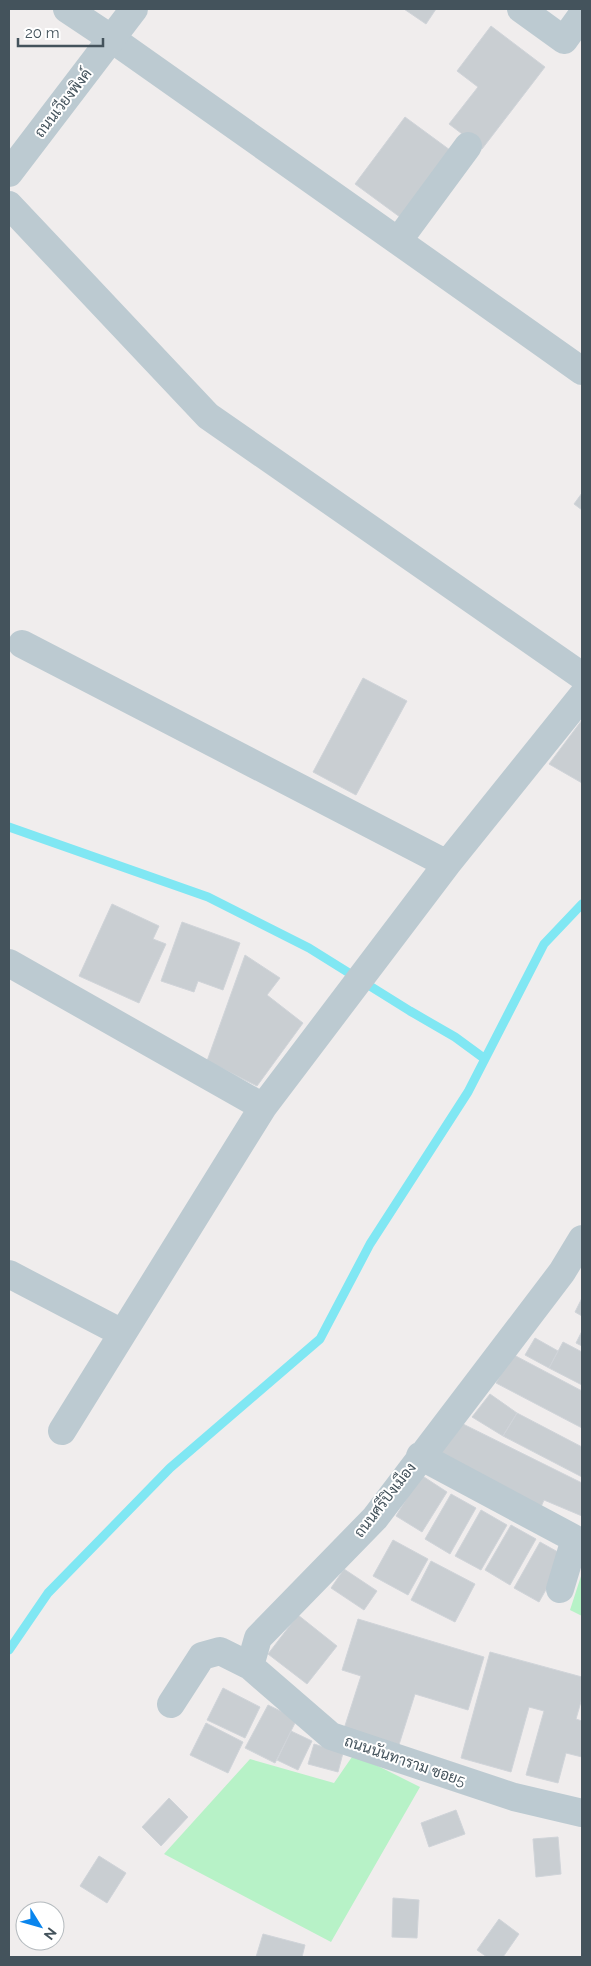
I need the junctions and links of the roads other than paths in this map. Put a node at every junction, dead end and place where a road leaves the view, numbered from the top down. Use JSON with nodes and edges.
{"nodes":[{"id":1,"x":67,"y":9,"type":"edge"},
{"id":2,"x":134,"y":9,"type":"edge"},
{"id":3,"x":521,"y":9,"type":"edge"},
{"id":4,"x":582,"y":15,"type":"edge"},
{"id":5,"x":112,"y":39,"type":"junction"},
{"id":6,"x":468,"y":146,"type":"dead end"},
{"id":7,"x":9,"y":173,"type":"edge"},
{"id":8,"x":9,"y":205,"type":"edge"},
{"id":9,"x":398,"y":241,"type":"junction"},
{"id":10,"x":582,"y":371,"type":"edge"},
{"id":11,"x":22,"y":644,"type":"dead end"},
{"id":12,"x":582,"y":676,"type":"edge"},
{"id":13,"x":582,"y":696,"type":"edge"},
{"id":14,"x":446,"y":864,"type":"junction"},
{"id":15,"x":9,"y":963,"type":"edge"},
{"id":16,"x":263,"y":1107,"type":"junction"},
{"id":17,"x":582,"y":1239,"type":"edge"},
{"id":18,"x":9,"y":1274,"type":"edge"},
{"id":19,"x":122,"y":1333,"type":"junction"},
{"id":20,"x":62,"y":1431,"type":"dead end"},
{"id":21,"x":420,"y":1456,"type":"junction"},
{"id":22,"x":560,"y":1589,"type":"dead end"},
{"id":23,"x":250,"y":1666,"type":"junction"},
{"id":24,"x":171,"y":1704,"type":"dead end"},
{"id":25,"x":582,"y":1813,"type":"edge"}],
"edges":[{"from":1,"to":5,"type":"street"},
{"from":2,"to":5,"type":"street","name":"ถนนเวียงพิงค์"},
{"from":3,"to":4,"type":"street"},
{"from":5,"to":7,"type":"street","name":"ถนนเวียงพิงค์"},
{"from":5,"to":9,"type":"street"},
{"from":6,"to":9,"type":"street"},
{"from":8,"to":12,"type":"street"},
{"from":9,"to":10,"type":"street"},
{"from":11,"to":14,"type":"street"},
{"from":13,"to":14,"type":"street"},
{"from":14,"to":16,"type":"street"},
{"from":15,"to":16,"type":"street"},
{"from":16,"to":19,"type":"street"},
{"from":17,"to":21,"type":"street","name":"ถนนศรีปิงเมือง"},
{"from":18,"to":19,"type":"street"},
{"from":19,"to":20,"type":"street"},
{"from":21,"to":22,"type":"street"},
{"from":21,"to":23,"type":"street","name":"ถนนศรีปิงเมือง"},
{"from":23,"to":24,"type":"street"},
{"from":23,"to":25,"type":"street","name":"ถนนนันทาราม ซอย5"}]}
